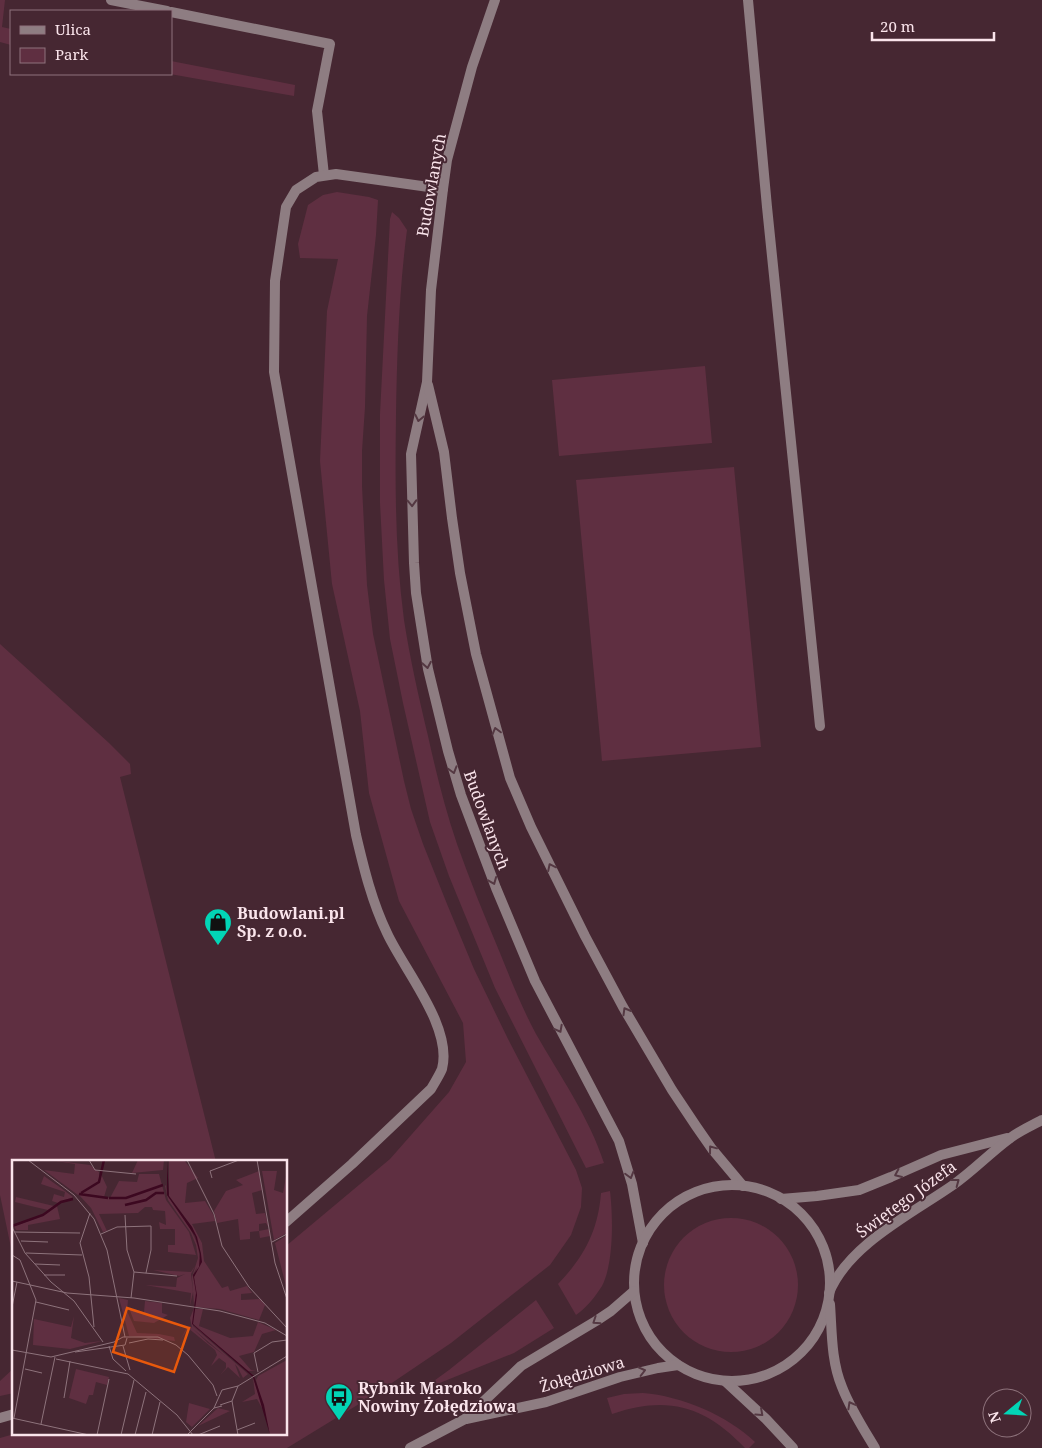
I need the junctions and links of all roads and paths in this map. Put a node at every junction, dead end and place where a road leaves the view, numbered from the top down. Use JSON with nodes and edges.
{"nodes":[{"id":1,"x":111,"y":0,"type":"edge"},
{"id":2,"x":495,"y":0,"type":"edge"},
{"id":3,"x":748,"y":0,"type":"edge"},
{"id":4,"x":162,"y":10,"type":"edge"},
{"id":5,"x":172,"y":12,"type":"edge"},
{"id":6,"x":324,"y":175,"type":"junction"},
{"id":7,"x":443,"y":189,"type":"junction"},
{"id":8,"x":427,"y":382,"type":"junction"},
{"id":9,"x":820,"y":726,"type":"dead end"},
{"id":10,"x":1042,"y":1120,"type":"edge"},
{"id":11,"x":1010,"y":1138,"type":"junction"},
{"id":12,"x":743,"y":1186,"type":"junction"},
{"id":13,"x":781,"y":1199,"type":"junction"},
{"id":14,"x":288,"y":1220,"type":"edge"},
{"id":15,"x":643,"y":1243,"type":"junction"},
{"id":16,"x":634,"y":1291,"type":"junction"},
{"id":17,"x":829,"y":1293,"type":"junction"},
{"id":18,"x":678,"y":1364,"type":"junction"},
{"id":19,"x":725,"y":1381,"type":"junction"},
{"id":20,"x":465,"y":1419,"type":"junction"},
{"id":21,"x":410,"y":1448,"type":"edge"},
{"id":22,"x":792,"y":1448,"type":"edge"},
{"id":23,"x":875,"y":1448,"type":"edge"}],
"edges":[{"from":1,"to":4,"type":"street"},
{"from":2,"to":7,"type":"street","name":"Budowlanych"},
{"from":3,"to":9,"type":"street"},
{"from":5,"to":6,"type":"street"},
{"from":6,"to":7,"type":"street"},
{"from":6,"to":14,"type":"street"},
{"from":7,"to":8,"type":"street","name":"Budowlanych"},
{"from":12,"to":8,"type":"street","name":"Budowlanych","one_way":true},
{"from":8,"to":15,"type":"street","name":"Budowlanych","one_way":true},
{"from":10,"to":11,"type":"street","name":"Świętego Józefa"},
{"from":11,"to":13,"type":"street","name":"Świętego Józefa","one_way":true},
{"from":17,"to":11,"type":"street","name":"Świętego Józefa","one_way":true},
{"from":12,"to":13,"type":"street"},
{"from":12,"to":15,"type":"street"},
{"from":13,"to":17,"type":"street"},
{"from":15,"to":16,"type":"street"},
{"from":16,"to":18,"type":"street"},
{"from":16,"to":20,"type":"street","name":"Żołędziowa","one_way":true},
{"from":17,"to":19,"type":"street"},
{"from":23,"to":17,"type":"street","one_way":true},
{"from":18,"to":19,"type":"street"},
{"from":20,"to":18,"type":"street","name":"Żołędziowa","one_way":true},
{"from":19,"to":22,"type":"street","one_way":true},
{"from":20,"to":21,"type":"street","name":"Żołędziowa"}]}
